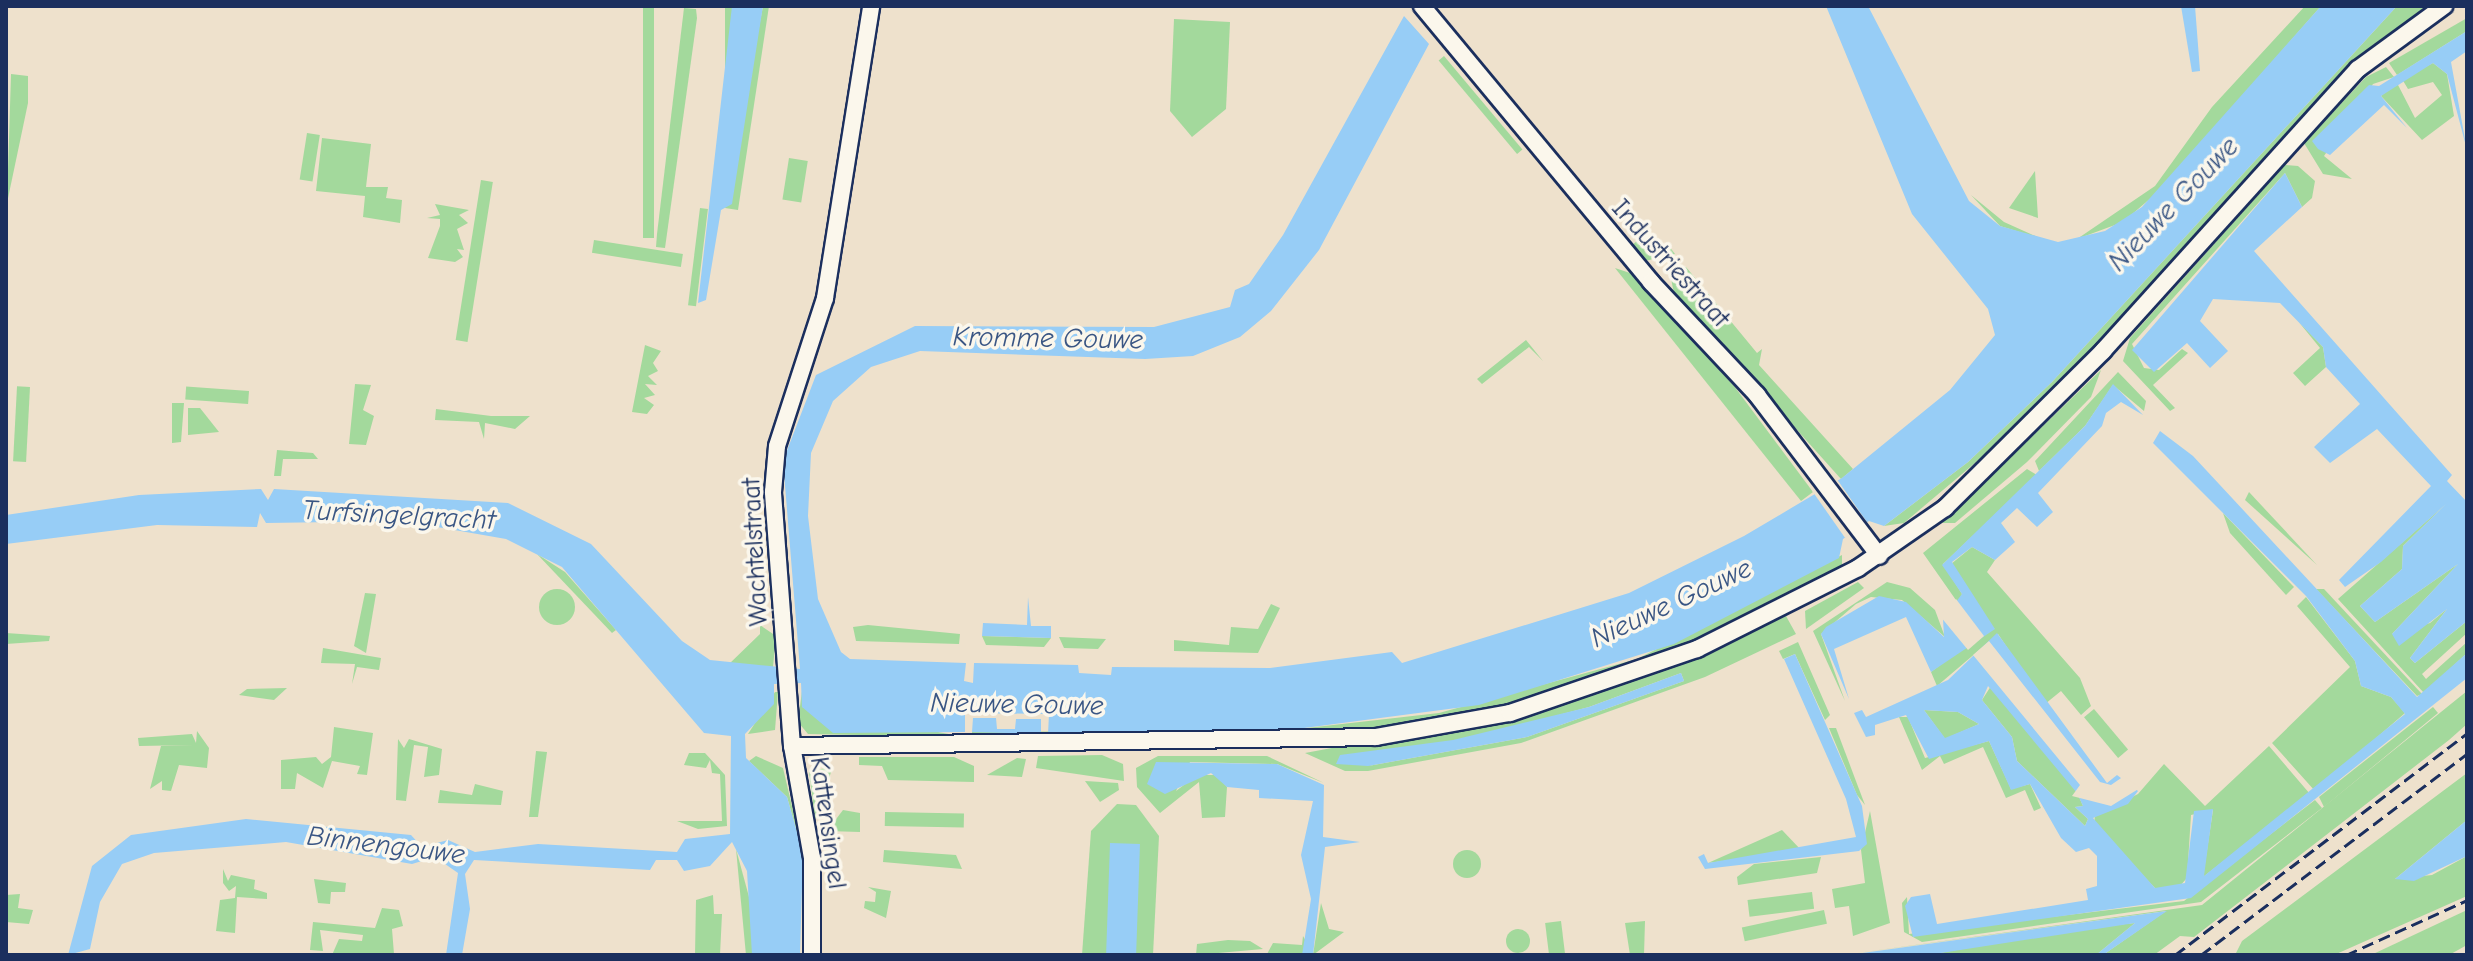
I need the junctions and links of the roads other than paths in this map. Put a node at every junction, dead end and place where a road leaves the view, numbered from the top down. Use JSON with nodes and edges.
{"nodes":[{"id":1,"x":871,"y":6,"type":"edge"},
{"id":2,"x":1422,"y":6,"type":"edge"},
{"id":3,"x":2444,"y":6,"type":"edge"},
{"id":4,"x":1879,"y":556,"type":"junction"},
{"id":5,"x":792,"y":746,"type":"junction"},
{"id":6,"x":812,"y":955,"type":"edge"}],
"edges":[{"from":1,"to":5,"type":"main road","name":"Wachtelstraat"},
{"from":2,"to":4,"type":"main road","name":"Industriestraat"},
{"from":3,"to":4,"type":"main road"},
{"from":4,"to":5,"type":"main road"},
{"from":5,"to":6,"type":"main road","name":"Kattensingel"}]}
